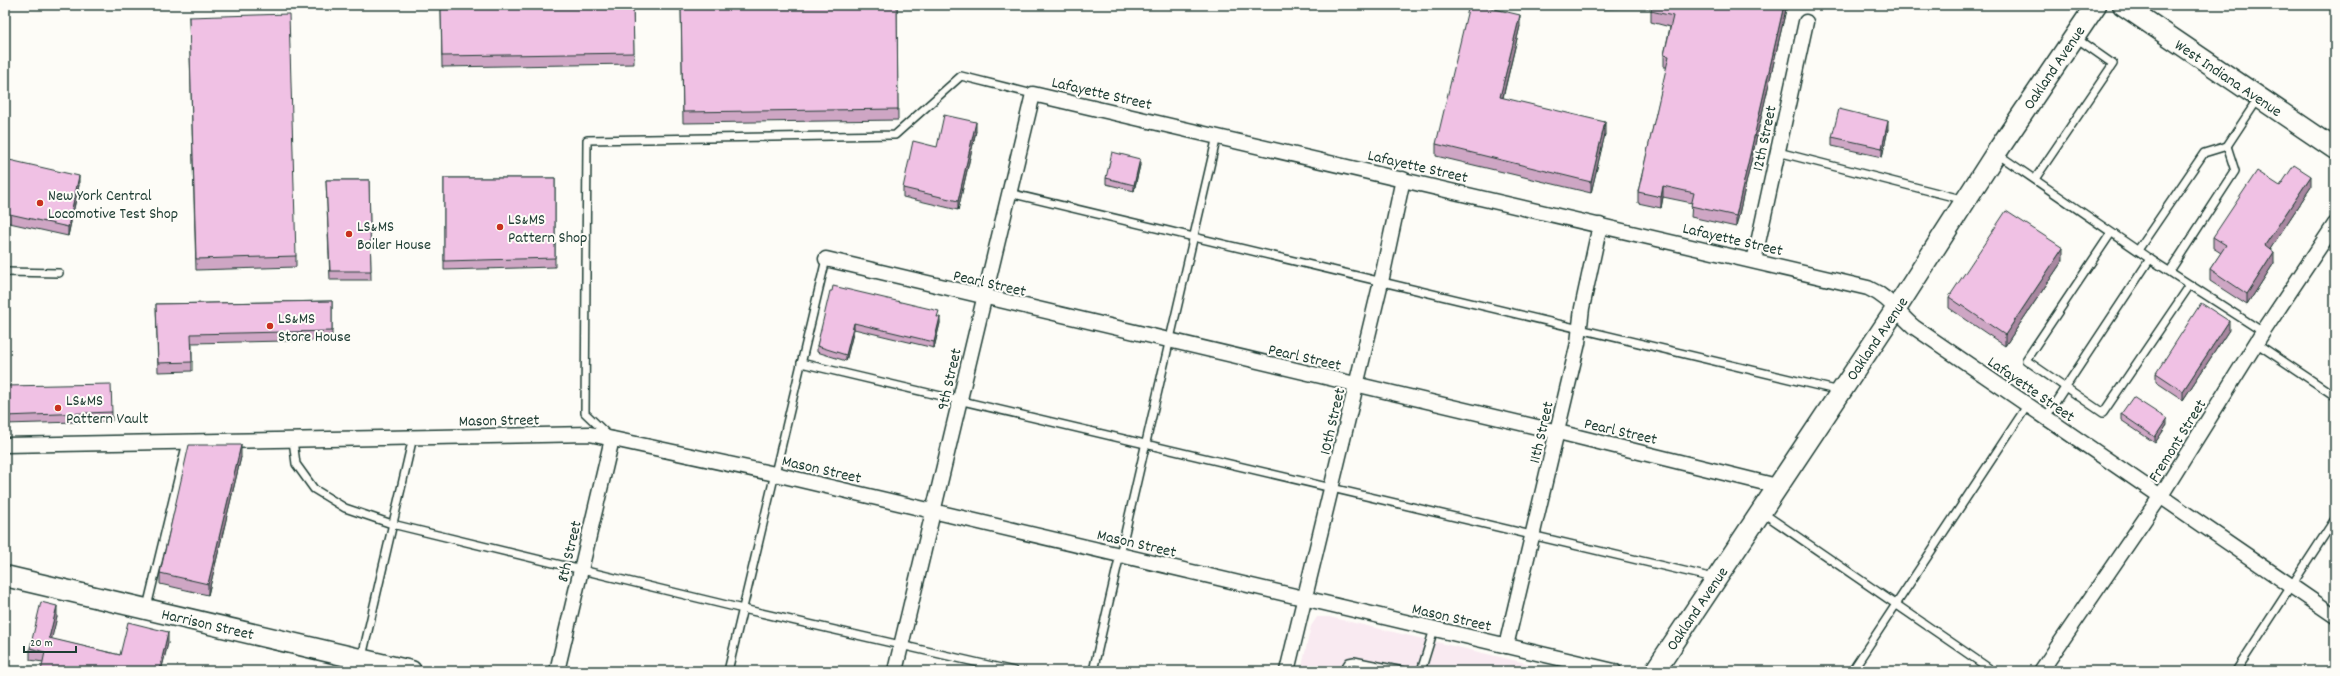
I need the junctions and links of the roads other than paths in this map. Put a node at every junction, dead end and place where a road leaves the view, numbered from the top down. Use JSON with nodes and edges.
{"nodes":[{"id":1,"x":2096,"y":5,"type":"edge"},
{"id":2,"x":2124,"y":5,"type":"edge"},
{"id":3,"x":1806,"y":22,"type":"dead end"},
{"id":4,"x":2074,"y":37,"type":"junction"},
{"id":5,"x":1033,"y":94,"type":"junction"},
{"id":6,"x":2259,"y":97,"type":"junction"},
{"id":7,"x":1217,"y":136,"type":"junction"},
{"id":8,"x":2227,"y":146,"type":"junction"},
{"id":9,"x":2335,"y":149,"type":"edge"},
{"id":10,"x":1778,"y":152,"type":"junction"},
{"id":11,"x":1996,"y":152,"type":"junction"},
{"id":12,"x":1403,"y":179,"type":"junction"},
{"id":13,"x":2035,"y":180,"type":"junction"},
{"id":14,"x":1009,"y":192,"type":"junction"},
{"id":15,"x":1965,"y":200,"type":"junction"},
{"id":16,"x":2335,"y":224,"type":"edge"},
{"id":17,"x":1600,"y":225,"type":"junction"},
{"id":18,"x":2111,"y":233,"type":"junction"},
{"id":19,"x":1193,"y":237,"type":"junction"},
{"id":20,"x":2138,"y":250,"type":"junction"},
{"id":21,"x":826,"y":259,"type":"joint"},
{"id":22,"x":2150,"y":259,"type":"junction"},
{"id":23,"x":1754,"y":261,"type":"junction"},
{"id":24,"x":2170,"y":271,"type":"junction"},
{"id":25,"x":5,"y":272,"type":"edge"},
{"id":26,"x":59,"y":273,"type":"dead end"},
{"id":27,"x":1381,"y":282,"type":"junction"},
{"id":28,"x":2190,"y":284,"type":"junction"},
{"id":29,"x":984,"y":298,"type":"junction"},
{"id":30,"x":1896,"y":309,"type":"junction"},
{"id":31,"x":1580,"y":328,"type":"junction"},
{"id":32,"x":2260,"y":337,"type":"junction"},
{"id":33,"x":1169,"y":342,"type":"junction"},
{"id":34,"x":801,"y":363,"type":"junction"},
{"id":35,"x":1356,"y":386,"type":"junction"},
{"id":36,"x":2065,"y":388,"type":"junction"},
{"id":37,"x":1840,"y":391,"type":"junction"},
{"id":38,"x":2335,"y":396,"type":"edge"},
{"id":39,"x":960,"y":401,"type":"junction"},
{"id":40,"x":2028,"y":406,"type":"junction"},
{"id":41,"x":2045,"y":418,"type":"junction"},
{"id":42,"x":1558,"y":432,"type":"junction"},
{"id":43,"x":413,"y":437,"type":"junction"},
{"id":44,"x":612,"y":439,"type":"junction"},
{"id":45,"x":293,"y":440,"type":"junction"},
{"id":46,"x":187,"y":442,"type":"junction"},
{"id":47,"x":1146,"y":444,"type":"junction"},
{"id":48,"x":5,"y":445,"type":"edge"},
{"id":49,"x":775,"y":474,"type":"junction"},
{"id":50,"x":1777,"y":486,"type":"junction"},
{"id":51,"x":1332,"y":488,"type":"junction"},
{"id":52,"x":2160,"y":497,"type":"junction"},
{"id":53,"x":1761,"y":511,"type":"junction"},
{"id":54,"x":934,"y":512,"type":"junction"},
{"id":55,"x":2335,"y":519,"type":"edge"},
{"id":56,"x":392,"y":524,"type":"junction"},
{"id":57,"x":1533,"y":535,"type":"junction"},
{"id":58,"x":1120,"y":555,"type":"junction"},
{"id":59,"x":581,"y":570,"type":"junction"},
{"id":60,"x":5,"y":576,"type":"edge"},
{"id":61,"x":1716,"y":578,"type":"junction"},
{"id":62,"x":2291,"y":586,"type":"junction"},
{"id":63,"x":1305,"y":598,"type":"junction"},
{"id":64,"x":1896,"y":604,"type":"junction"},
{"id":65,"x":147,"y":609,"type":"junction"},
{"id":66,"x":743,"y":609,"type":"junction"},
{"id":67,"x":2335,"y":616,"type":"edge"},
{"id":68,"x":1434,"y":629,"type":"junction"},
{"id":69,"x":902,"y":645,"type":"junction"},
{"id":70,"x":1506,"y":646,"type":"junction"},
{"id":71,"x":362,"y":660,"type":"junction"},
{"id":72,"x":398,"y":670,"type":"edge"},
{"id":73,"x":558,"y":671,"type":"edge"},
{"id":74,"x":728,"y":671,"type":"edge"},
{"id":75,"x":895,"y":671,"type":"edge"},
{"id":76,"x":1014,"y":671,"type":"edge"},
{"id":77,"x":1093,"y":671,"type":"edge"},
{"id":78,"x":1287,"y":671,"type":"edge"},
{"id":79,"x":1343,"y":671,"type":"edge"},
{"id":80,"x":1398,"y":671,"type":"edge"},
{"id":81,"x":1421,"y":671,"type":"edge"},
{"id":82,"x":1614,"y":671,"type":"edge"},
{"id":83,"x":1655,"y":671,"type":"edge"},
{"id":84,"x":1852,"y":671,"type":"edge"},
{"id":85,"x":1993,"y":671,"type":"edge"},
{"id":86,"x":2041,"y":671,"type":"edge"},
{"id":87,"x":2236,"y":671,"type":"edge"}],
"edges":[{"from":1,"to":4,"type":"street","name":"Oakland Avenue"},
{"from":2,"to":6,"type":"street","name":"West Indiana Avenue"},
{"from":3,"to":10,"type":"street","name":"12th Street"},
{"from":4,"to":11,"type":"street","name":"Oakland Avenue"},
{"from":4,"to":13,"type":"lane"},
{"from":5,"to":7,"type":"street","name":"Lafayette Street"},
{"from":5,"to":14,"type":"street","name":"9th Street"},
{"from":5,"to":44,"type":"lane"},
{"from":6,"to":8,"type":"lane"},
{"from":6,"to":9,"type":"street","name":"West Indiana Avenue"},
{"from":7,"to":12,"type":"street","name":"Lafayette Street"},
{"from":7,"to":19,"type":"lane"},
{"from":8,"to":20,"type":"lane"},
{"from":8,"to":24,"type":"lane"},
{"from":10,"to":15,"type":"lane"},
{"from":10,"to":23,"type":"street","name":"12th Street"},
{"from":11,"to":13,"type":"lane"},
{"from":11,"to":15,"type":"street","name":"Oakland Avenue"},
{"from":12,"to":17,"type":"street","name":"Lafayette Street"},
{"from":12,"to":27,"type":"street","name":"10th Street"},
{"from":13,"to":18,"type":"lane"},
{"from":14,"to":19,"type":"lane"},
{"from":14,"to":29,"type":"street","name":"9th Street"},
{"from":15,"to":30,"type":"street","name":"Oakland Avenue"},
{"from":16,"to":32,"type":"street","name":"Fremont Street"},
{"from":17,"to":23,"type":"street","name":"Lafayette Street"},
{"from":17,"to":31,"type":"street","name":"11th Street"},
{"from":18,"to":20,"type":"lane"},
{"from":18,"to":36,"type":"lane"},
{"from":19,"to":27,"type":"lane"},
{"from":19,"to":33,"type":"lane"},
{"from":20,"to":22,"type":"lane"},
{"from":21,"to":29,"type":"street","name":"Pearl Street"},
{"from":21,"to":34,"type":"lane"},
{"from":22,"to":24,"type":"lane"},
{"from":22,"to":36,"type":"lane"},
{"from":23,"to":30,"type":"street","name":"Lafayette Street"},
{"from":24,"to":28,"type":"lane"},
{"from":25,"to":26,"type":"lane"},
{"from":27,"to":31,"type":"lane"},
{"from":27,"to":35,"type":"street","name":"10th Street"},
{"from":28,"to":32,"type":"lane"},
{"from":28,"to":36,"type":"lane"},
{"from":29,"to":33,"type":"street","name":"Pearl Street"},
{"from":29,"to":39,"type":"street","name":"9th Street"},
{"from":30,"to":37,"type":"street","name":"Oakland Avenue"},
{"from":30,"to":40,"type":"street","name":"Lafayette Street"},
{"from":31,"to":37,"type":"lane"},
{"from":31,"to":42,"type":"street","name":"11th Street"},
{"from":32,"to":38,"type":"lane"},
{"from":32,"to":52,"type":"street","name":"Fremont Street"},
{"from":33,"to":35,"type":"street","name":"Pearl Street"},
{"from":33,"to":47,"type":"lane"},
{"from":34,"to":39,"type":"lane"},
{"from":34,"to":49,"type":"lane"},
{"from":35,"to":42,"type":"street","name":"Pearl Street"},
{"from":35,"to":51,"type":"street","name":"10th Street"},
{"from":36,"to":41,"type":"lane"},
{"from":37,"to":50,"type":"street","name":"Oakland Avenue"},
{"from":39,"to":47,"type":"lane"},
{"from":39,"to":54,"type":"street","name":"9th Street"},
{"from":40,"to":41,"type":"street","name":"Lafayette Street"},
{"from":40,"to":64,"type":"lane"},
{"from":41,"to":52,"type":"street","name":"Lafayette Street"},
{"from":42,"to":50,"type":"street","name":"Pearl Street"},
{"from":42,"to":57,"type":"street","name":"11th Street"},
{"from":43,"to":44,"type":"street","name":"Mason Street"},
{"from":43,"to":45,"type":"street","name":"Mason Street"},
{"from":43,"to":56,"type":"lane"},
{"from":44,"to":49,"type":"street","name":"Mason Street"},
{"from":44,"to":59,"type":"street","name":"8th Street"},
{"from":45,"to":46,"type":"street","name":"Mason Street"},
{"from":45,"to":56,"type":"lane"},
{"from":46,"to":48,"type":"street","name":"Mason Street"},
{"from":46,"to":65,"type":"lane"},
{"from":47,"to":51,"type":"lane"},
{"from":47,"to":58,"type":"lane"},
{"from":49,"to":54,"type":"street","name":"Mason Street"},
{"from":49,"to":66,"type":"lane"},
{"from":50,"to":53,"type":"street","name":"Oakland Avenue"},
{"from":51,"to":57,"type":"lane"},
{"from":51,"to":63,"type":"street","name":"10th Street"},
{"from":52,"to":62,"type":"street","name":"Lafayette Street"},
{"from":52,"to":86,"type":"street","name":"Fremont Street"},
{"from":53,"to":61,"type":"street","name":"Oakland Avenue"},
{"from":53,"to":64,"type":"lane"},
{"from":54,"to":58,"type":"street","name":"Mason Street"},
{"from":54,"to":69,"type":"street","name":"9th Street"},
{"from":55,"to":62,"type":"lane"},
{"from":56,"to":59,"type":"lane"},
{"from":56,"to":71,"type":"lane"},
{"from":57,"to":61,"type":"lane"},
{"from":57,"to":70,"type":"street","name":"11th Street"},
{"from":58,"to":63,"type":"street","name":"Mason Street"},
{"from":58,"to":77,"type":"lane"},
{"from":59,"to":66,"type":"lane"},
{"from":59,"to":73,"type":"street","name":"8th Street"},
{"from":60,"to":65,"type":"street","name":"Harrison Street"},
{"from":61,"to":83,"type":"street","name":"Oakland Avenue"},
{"from":62,"to":67,"type":"street","name":"Lafayette Street"},
{"from":62,"to":87,"type":"lane"},
{"from":63,"to":68,"type":"street","name":"Mason Street"},
{"from":63,"to":78,"type":"street","name":"10th Street"},
{"from":64,"to":84,"type":"lane"},
{"from":64,"to":85,"type":"lane"},
{"from":65,"to":71,"type":"street","name":"Harrison Street"},
{"from":66,"to":69,"type":"lane"},
{"from":66,"to":74,"type":"lane"},
{"from":68,"to":70,"type":"street","name":"Mason Street"},
{"from":68,"to":81,"type":"lane"},
{"from":69,"to":75,"type":"street","name":"9th Street"},
{"from":69,"to":76,"type":"lane"},
{"from":70,"to":82,"type":"street","name":"Mason Street"},
{"from":71,"to":72,"type":"street","name":"Harrison Street"},
{"from":79,"to":80,"type":"lane"}]}
